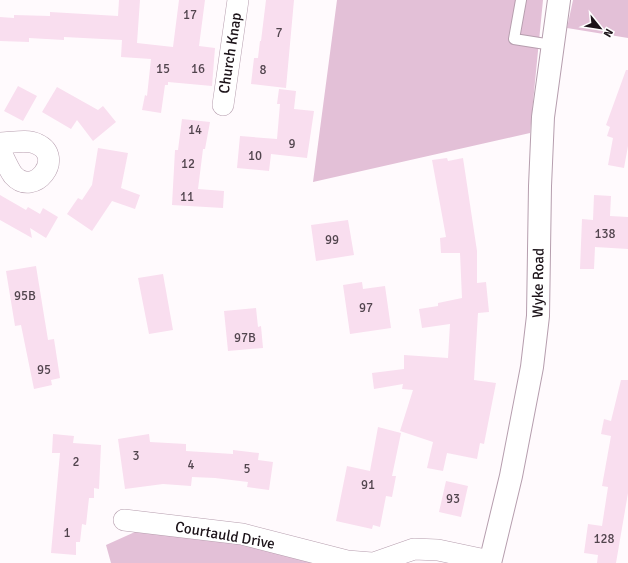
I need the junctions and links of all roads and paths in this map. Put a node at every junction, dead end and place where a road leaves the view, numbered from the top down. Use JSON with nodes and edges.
{"nodes":[{"id":1,"x":238,"y":0,"type":"edge"},
{"id":2,"x":521,"y":0,"type":"edge"},
{"id":3,"x":559,"y":0,"type":"edge"},
{"id":4,"x":552,"y":45,"type":"junction"},
{"id":5,"x":222,"y":105,"type":"dead end"},
{"id":6,"x":0,"y":143,"type":"edge"},
{"id":7,"x":0,"y":150,"type":"edge"},
{"id":8,"x":124,"y":520,"type":"dead end"},
{"id":9,"x":490,"y":562,"type":"edge"},
{"id":10,"x":373,"y":563,"type":"edge"}],
"edges":[{"from":1,"to":5,"type":"street","name":"Church Knap"},
{"from":2,"to":4,"type":"lane"},
{"from":3,"to":4,"type":"main road","name":"Wyke Road"},
{"from":4,"to":9,"type":"main road","name":"Wyke Road"},
{"from":6,"to":7,"type":"street"},
{"from":8,"to":10,"type":"street","name":"Courtauld Drive"},
{"from":9,"to":10,"type":"street","name":"Courtauld Drive"}]}
